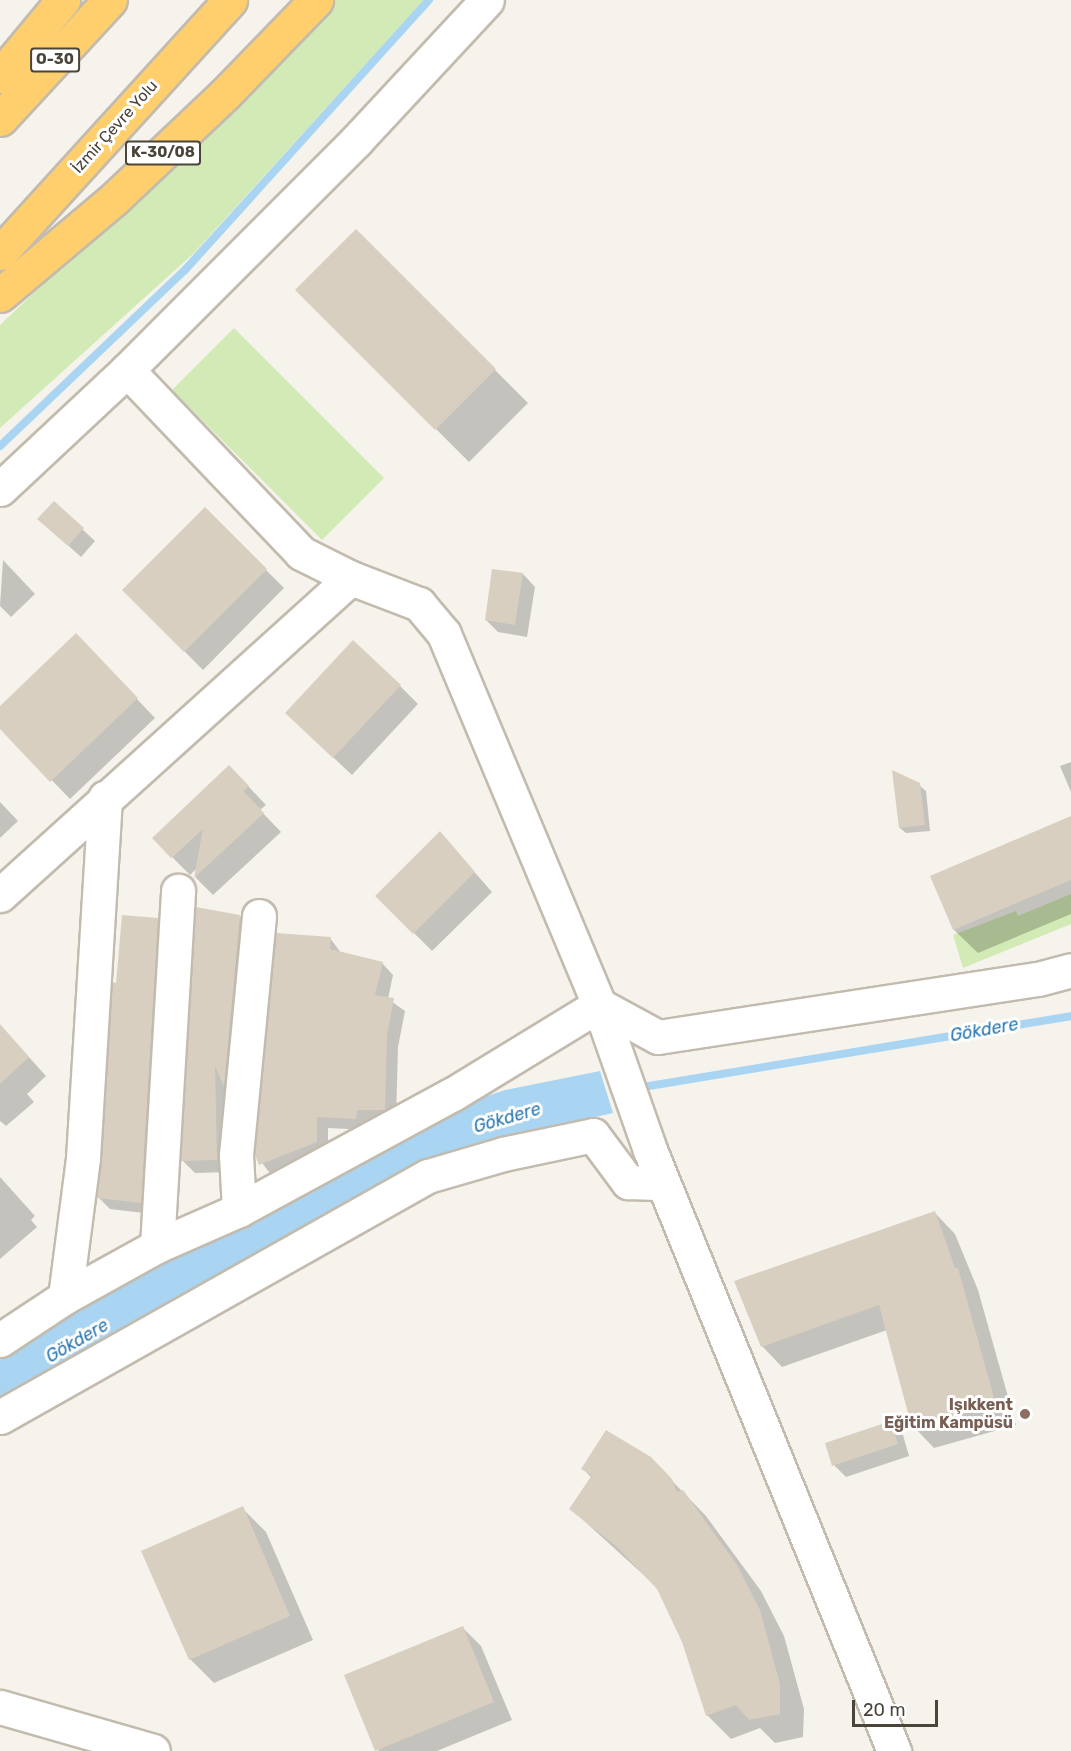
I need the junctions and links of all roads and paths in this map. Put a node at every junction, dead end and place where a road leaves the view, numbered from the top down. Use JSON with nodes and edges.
{"nodes":[{"id":1,"x":63,"y":0,"type":"edge"},
{"id":2,"x":110,"y":0,"type":"edge"},
{"id":3,"x":230,"y":0,"type":"edge"},
{"id":4,"x":316,"y":0,"type":"edge"},
{"id":5,"x":488,"y":0,"type":"edge"},
{"id":6,"x":0,"y":76,"type":"edge"},
{"id":7,"x":0,"y":119,"type":"edge"},
{"id":8,"x":0,"y":253,"type":"edge"},
{"id":9,"x":0,"y":295,"type":"edge"},
{"id":10,"x":127,"y":370,"type":"junction"},
{"id":11,"x":0,"y":489,"type":"edge"},
{"id":12,"x":351,"y":578,"type":"junction"},
{"id":13,"x":105,"y":798,"type":"junction"},
{"id":14,"x":178,"y":891,"type":"dead end"},
{"id":15,"x":0,"y":895,"type":"edge"},
{"id":16,"x":259,"y":916,"type":"dead end"},
{"id":17,"x":1071,"y":970,"type":"edge"},
{"id":18,"x":599,"y":1005,"type":"junction"},
{"id":19,"x":663,"y":1183,"type":"junction"},
{"id":20,"x":239,"y":1210,"type":"junction"},
{"id":21,"x":157,"y":1246,"type":"junction"},
{"id":22,"x":65,"y":1297,"type":"junction"},
{"id":23,"x":0,"y":1340,"type":"edge"},
{"id":24,"x":0,"y":1418,"type":"edge"},
{"id":25,"x":0,"y":1707,"type":"edge"},
{"id":26,"x":153,"y":1751,"type":"edge"},
{"id":27,"x":894,"y":1751,"type":"edge"}],
"edges":[{"from":1,"to":6,"type":"highway"},
{"from":2,"to":7,"type":"highway","number":"O-30"},
{"from":3,"to":8,"type":"highway","name":"İzmir Çevre Yolu"},
{"from":4,"to":9,"type":"highway","number":"K-30/08"},
{"from":5,"to":10,"type":"street"},
{"from":10,"to":11,"type":"street"},
{"from":10,"to":12,"type":"street"},
{"from":12,"to":13,"type":"street"},
{"from":12,"to":18,"type":"street"},
{"from":13,"to":15,"type":"street"},
{"from":13,"to":22,"type":"street"},
{"from":14,"to":21,"type":"street"},
{"from":16,"to":20,"type":"street"},
{"from":17,"to":18,"type":"street"},
{"from":18,"to":19,"type":"street"},
{"from":18,"to":20,"type":"street"},
{"from":19,"to":24,"type":"street"},
{"from":19,"to":27,"type":"street"},
{"from":20,"to":21,"type":"street"},
{"from":21,"to":22,"type":"street"},
{"from":22,"to":23,"type":"street"},
{"from":25,"to":26,"type":"street"}]}
